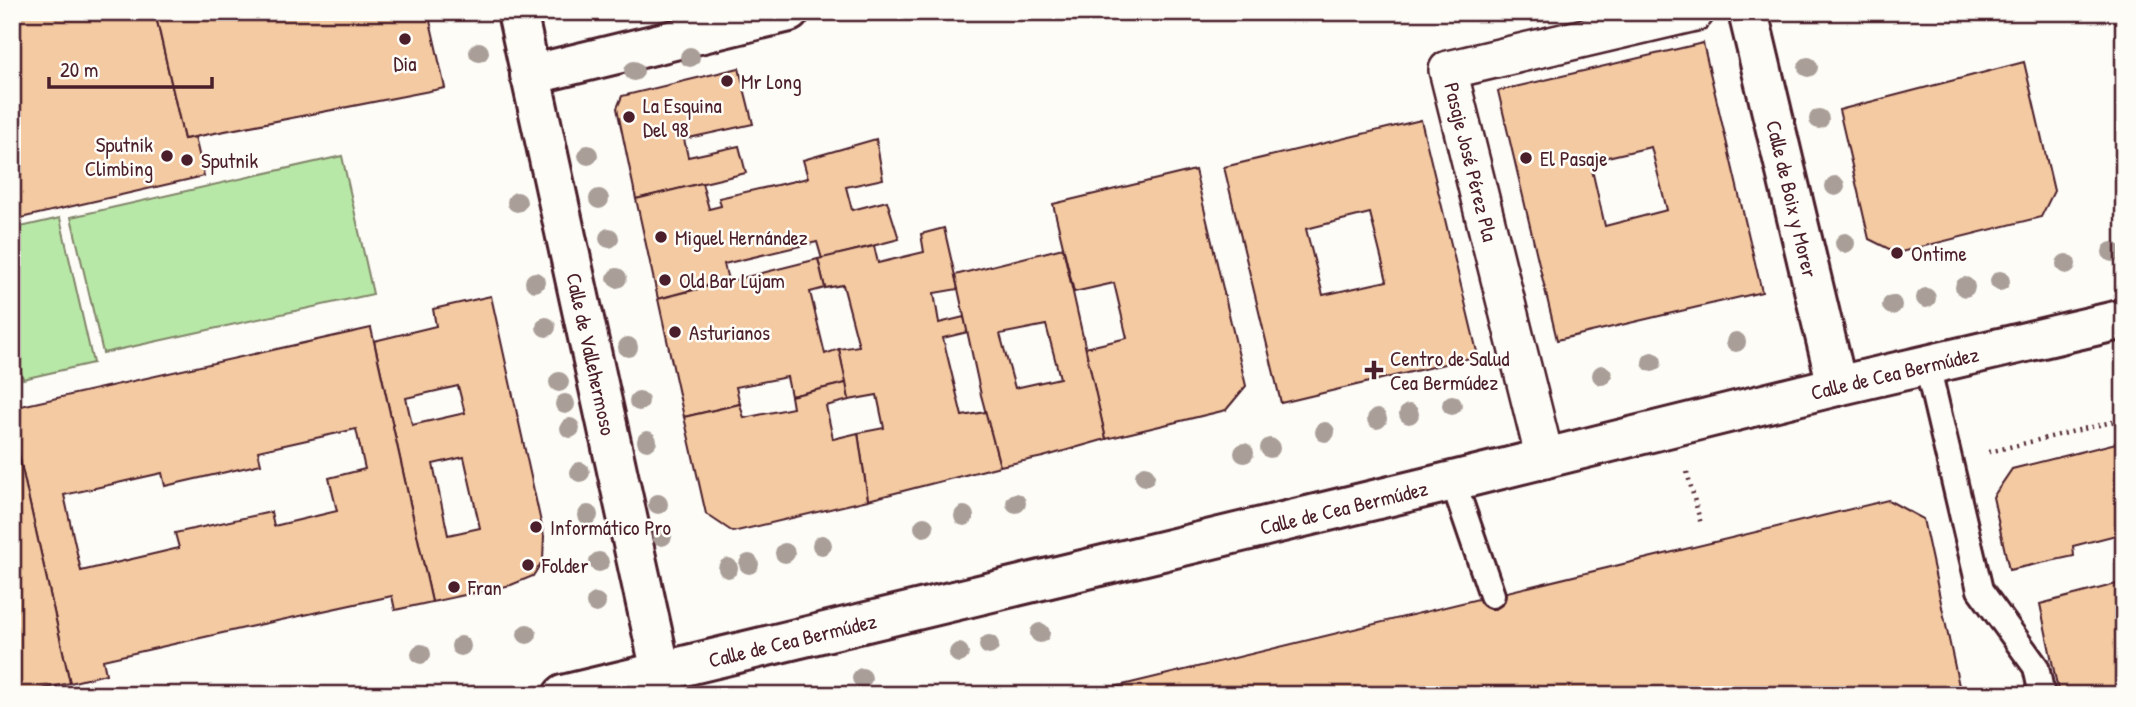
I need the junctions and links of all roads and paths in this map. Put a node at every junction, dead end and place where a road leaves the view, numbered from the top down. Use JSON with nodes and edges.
{"nodes":[{"id":1,"x":517,"y":12,"type":"edge"},
{"id":2,"x":789,"y":12,"type":"edge"},
{"id":3,"x":1695,"y":12,"type":"edge"},
{"id":4,"x":1748,"y":12,"type":"edge"},
{"id":5,"x":530,"y":75,"type":"junction"},
{"id":6,"x":2124,"y":319,"type":"edge"},
{"id":7,"x":1927,"y":365,"type":"junction"},
{"id":8,"x":1837,"y":386,"type":"junction"},
{"id":9,"x":2124,"y":419,"type":"edge"},
{"id":10,"x":1545,"y":458,"type":"junction"},
{"id":11,"x":1950,"y":461,"type":"junction"},
{"id":12,"x":1453,"y":481,"type":"junction"},
{"id":13,"x":1492,"y":595,"type":"dead end"},
{"id":14,"x":663,"y":683,"type":"edge"},
{"id":15,"x":563,"y":695,"type":"edge"},
{"id":16,"x":2042,"y":695,"type":"edge"}],
"edges":[{"from":1,"to":5,"type":"main road","name":"Calle de Vallehermoso"},
{"from":2,"to":5,"type":"main road"},
{"from":3,"to":10,"type":"street","name":"Pasaje José Pérez Pla"},
{"from":4,"to":8,"type":"main road","name":"Calle de Boix y Morer"},
{"from":5,"to":14,"type":"main road","name":"Calle de Vallehermoso"},
{"from":6,"to":7,"type":"main road","name":"Calle de Cea Bermúdez"},
{"from":7,"to":8,"type":"main road","name":"Calle de Cea Bermúdez"},
{"from":7,"to":11,"type":"lane"},
{"from":8,"to":10,"type":"main road","name":"Calle de Cea Bermúdez"},
{"from":9,"to":11,"type":"path"},
{"from":10,"to":12,"type":"main road","name":"Calle de Cea Bermúdez"},
{"from":11,"to":16,"type":"lane"},
{"from":12,"to":13,"type":"lane"},
{"from":12,"to":14,"type":"main road","name":"Calle de Cea Bermúdez"},
{"from":14,"to":15,"type":"main road","name":"Calle de Cea Bermúdez"}]}
